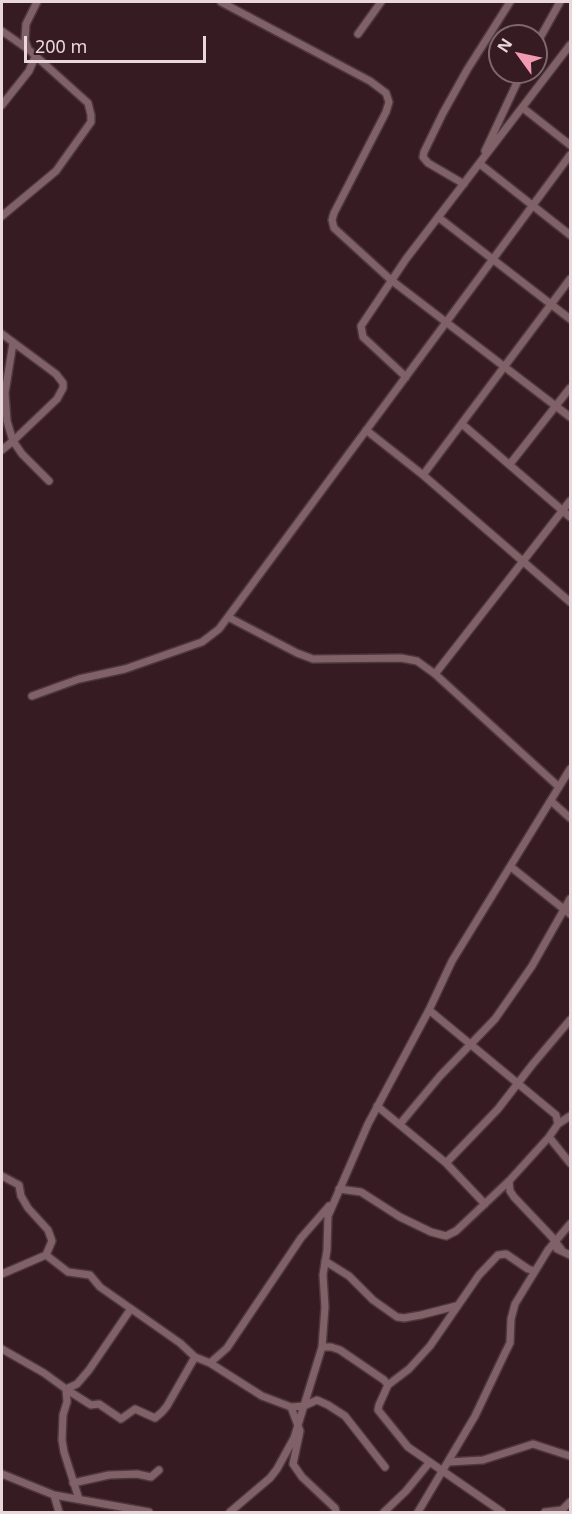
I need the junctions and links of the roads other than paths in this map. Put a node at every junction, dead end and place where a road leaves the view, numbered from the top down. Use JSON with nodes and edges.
{"nodes":[{"id":1,"x":37,"y":2,"type":"edge"},
{"id":2,"x":221,"y":2,"type":"edge"},
{"id":3,"x":381,"y":2,"type":"edge"},
{"id":4,"x":510,"y":2,"type":"edge"},
{"id":5,"x":560,"y":2,"type":"edge"},
{"id":6,"x":548,"y":24,"type":"edge"},
{"id":7,"x":2,"y":31,"type":"edge"},
{"id":8,"x":358,"y":34,"type":"dead end"},
{"id":9,"x":29,"y":50,"type":"junction"},
{"id":10,"x":569,"y":50,"type":"edge"},
{"id":11,"x":35,"y":57,"type":"junction"},
{"id":12,"x":517,"y":84,"type":"edge"},
{"id":13,"x":2,"y":105,"type":"edge"},
{"id":14,"x":523,"y":108,"type":"junction"},
{"id":15,"x":570,"y":145,"type":"edge"},
{"id":16,"x":570,"y":155,"type":"edge"},
{"id":17,"x":480,"y":164,"type":"junction"},
{"id":18,"x":464,"y":184,"type":"junction"},
{"id":19,"x":533,"y":205,"type":"junction"},
{"id":20,"x":2,"y":216,"type":"edge"},
{"id":21,"x":438,"y":217,"type":"junction"},
{"id":22,"x":570,"y":235,"type":"edge"},
{"id":23,"x":492,"y":260,"type":"junction"},
{"id":24,"x":570,"y":279,"type":"edge"},
{"id":25,"x":391,"y":280,"type":"junction"},
{"id":26,"x":552,"y":305,"type":"junction"},
{"id":27,"x":570,"y":319,"type":"edge"},
{"id":28,"x":447,"y":323,"type":"junction"},
{"id":29,"x":2,"y":334,"type":"edge"},
{"id":30,"x":13,"y":343,"type":"junction"},
{"id":31,"x":505,"y":367,"type":"junction"},
{"id":32,"x":406,"y":376,"type":"junction"},
{"id":33,"x":570,"y":388,"type":"edge"},
{"id":34,"x":557,"y":406,"type":"junction"},
{"id":35,"x":570,"y":417,"type":"edge"},
{"id":36,"x":462,"y":424,"type":"junction"},
{"id":37,"x":366,"y":430,"type":"junction"},
{"id":38,"x":13,"y":441,"type":"junction"},
{"id":39,"x":2,"y":450,"type":"edge"},
{"id":40,"x":510,"y":464,"type":"junction"},
{"id":41,"x":423,"y":475,"type":"junction"},
{"id":42,"x":49,"y":481,"type":"dead end"},
{"id":43,"x":570,"y":501,"type":"edge"},
{"id":44,"x":564,"y":511,"type":"junction"},
{"id":45,"x":570,"y":516,"type":"edge"},
{"id":46,"x":522,"y":561,"type":"junction"},
{"id":47,"x":570,"y":602,"type":"edge"},
{"id":48,"x":228,"y":617,"type":"junction"},
{"id":49,"x":435,"y":674,"type":"junction"},
{"id":50,"x":32,"y":696,"type":"dead end"},
{"id":51,"x":570,"y":769,"type":"edge"},
{"id":52,"x":559,"y":787,"type":"junction"},
{"id":53,"x":551,"y":801,"type":"junction"},
{"id":54,"x":570,"y":818,"type":"edge"},
{"id":55,"x":511,"y":867,"type":"junction"},
{"id":56,"x":570,"y":899,"type":"edge"},
{"id":57,"x":567,"y":912,"type":"edge"},
{"id":58,"x":429,"y":1010,"type":"junction"},
{"id":59,"x":570,"y":1020,"type":"edge"},
{"id":60,"x":471,"y":1046,"type":"junction"},
{"id":61,"x":518,"y":1084,"type":"junction"},
{"id":62,"x":377,"y":1106,"type":"junction"},
{"id":63,"x":570,"y":1116,"type":"edge"},
{"id":64,"x":400,"y":1124,"type":"junction"},
{"id":65,"x":558,"y":1124,"type":"junction"},
{"id":66,"x":549,"y":1137,"type":"junction"},
{"id":67,"x":446,"y":1163,"type":"junction"},
{"id":68,"x":570,"y":1163,"type":"edge"},
{"id":69,"x":2,"y":1176,"type":"edge"},
{"id":70,"x":509,"y":1181,"type":"junction"},
{"id":71,"x":339,"y":1189,"type":"junction"},
{"id":72,"x":333,"y":1202,"type":"junction"},
{"id":73,"x":485,"y":1204,"type":"junction"},
{"id":74,"x":570,"y":1224,"type":"edge"},
{"id":75,"x":555,"y":1241,"type":"junction"},
{"id":76,"x":561,"y":1249,"type":"junction"},
{"id":77,"x":548,"y":1250,"type":"junction"},
{"id":78,"x":46,"y":1255,"type":"junction"},
{"id":79,"x":570,"y":1255,"type":"edge"},
{"id":80,"x":325,"y":1262,"type":"junction"},
{"id":81,"x":535,"y":1271,"type":"junction"},
{"id":82,"x":2,"y":1274,"type":"edge"},
{"id":83,"x":456,"y":1306,"type":"junction"},
{"id":84,"x":130,"y":1310,"type":"junction"},
{"id":85,"x":322,"y":1347,"type":"junction"},
{"id":86,"x":2,"y":1349,"type":"edge"},
{"id":87,"x":195,"y":1357,"type":"junction"},
{"id":88,"x":210,"y":1363,"type":"junction"},
{"id":89,"x":388,"y":1385,"type":"junction"},
{"id":90,"x":69,"y":1391,"type":"junction"},
{"id":91,"x":304,"y":1406,"type":"junction"},
{"id":92,"x":291,"y":1407,"type":"junction"},
{"id":93,"x":298,"y":1424,"type":"junction"},
{"id":94,"x":570,"y":1456,"type":"edge"},
{"id":95,"x":449,"y":1462,"type":"junction"},
{"id":96,"x":429,"y":1463,"type":"junction"},
{"id":97,"x":385,"y":1467,"type":"dead end"},
{"id":98,"x":159,"y":1470,"type":"dead end"},
{"id":99,"x":442,"y":1472,"type":"junction"},
{"id":100,"x":2,"y":1474,"type":"edge"},
{"id":101,"x":73,"y":1483,"type":"junction"},
{"id":102,"x":54,"y":1495,"type":"junction"},
{"id":103,"x":78,"y":1499,"type":"junction"},
{"id":104,"x":570,"y":1502,"type":"edge"},
{"id":105,"x":59,"y":1512,"type":"edge"},
{"id":106,"x":149,"y":1512,"type":"edge"},
{"id":107,"x":230,"y":1512,"type":"edge"},
{"id":108,"x":336,"y":1512,"type":"edge"},
{"id":109,"x":384,"y":1512,"type":"edge"},
{"id":110,"x":418,"y":1512,"type":"edge"},
{"id":111,"x":502,"y":1512,"type":"edge"},
{"id":112,"x":545,"y":1512,"type":"edge"}],
"edges":[{"from":1,"to":9,"type":"street"},
{"from":2,"to":25,"type":"street"},
{"from":3,"to":8,"type":"street"},
{"from":4,"to":18,"type":"street"},
{"from":5,"to":6,"type":"street"},
{"from":7,"to":9,"type":"street"},
{"from":9,"to":11,"type":"street"},
{"from":10,"to":14,"type":"street"},
{"from":11,"to":13,"type":"street"},
{"from":11,"to":20,"type":"street"},
{"from":12,"to":17,"type":"street"},
{"from":14,"to":15,"type":"street"},
{"from":14,"to":17,"type":"street"},
{"from":16,"to":19,"type":"street"},
{"from":17,"to":18,"type":"street"},
{"from":17,"to":19,"type":"street"},
{"from":18,"to":21,"type":"street"},
{"from":19,"to":22,"type":"street"},
{"from":19,"to":23,"type":"street"},
{"from":21,"to":23,"type":"street"},
{"from":21,"to":25,"type":"street"},
{"from":23,"to":26,"type":"street"},
{"from":23,"to":28,"type":"street"},
{"from":24,"to":26,"type":"street"},
{"from":25,"to":28,"type":"street"},
{"from":25,"to":32,"type":"street"},
{"from":26,"to":27,"type":"street"},
{"from":26,"to":31,"type":"street"},
{"from":28,"to":31,"type":"street"},
{"from":28,"to":32,"type":"street"},
{"from":29,"to":30,"type":"street"},
{"from":30,"to":38,"type":"street"},
{"from":30,"to":38,"type":"street"},
{"from":31,"to":34,"type":"street"},
{"from":31,"to":36,"type":"street"},
{"from":32,"to":37,"type":"street"},
{"from":33,"to":34,"type":"street"},
{"from":34,"to":35,"type":"street"},
{"from":34,"to":40,"type":"street"},
{"from":36,"to":40,"type":"street"},
{"from":36,"to":41,"type":"street"},
{"from":37,"to":41,"type":"street"},
{"from":37,"to":48,"type":"street"},
{"from":38,"to":39,"type":"street"},
{"from":38,"to":42,"type":"street"},
{"from":40,"to":44,"type":"street"},
{"from":41,"to":46,"type":"street"},
{"from":43,"to":44,"type":"street"},
{"from":44,"to":45,"type":"street"},
{"from":44,"to":46,"type":"street"},
{"from":46,"to":47,"type":"street"},
{"from":46,"to":49,"type":"street"},
{"from":48,"to":49,"type":"street"},
{"from":48,"to":50,"type":"street"},
{"from":49,"to":52,"type":"street"},
{"from":51,"to":52,"type":"street"},
{"from":52,"to":53,"type":"street"},
{"from":53,"to":54,"type":"street"},
{"from":53,"to":55,"type":"street"},
{"from":55,"to":57,"type":"street"},
{"from":55,"to":58,"type":"street"},
{"from":56,"to":57,"type":"street"},
{"from":57,"to":60,"type":"street"},
{"from":58,"to":60,"type":"street"},
{"from":58,"to":62,"type":"street"},
{"from":59,"to":61,"type":"street"},
{"from":60,"to":61,"type":"street"},
{"from":60,"to":64,"type":"street"},
{"from":61,"to":65,"type":"street"},
{"from":61,"to":67,"type":"street"},
{"from":62,"to":64,"type":"street"},
{"from":62,"to":71,"type":"street"},
{"from":63,"to":65,"type":"street"},
{"from":64,"to":67,"type":"street"},
{"from":65,"to":66,"type":"street"},
{"from":66,"to":68,"type":"street"},
{"from":66,"to":70,"type":"street"},
{"from":67,"to":73,"type":"street"},
{"from":69,"to":78,"type":"street"},
{"from":70,"to":73,"type":"street"},
{"from":70,"to":75,"type":"street"},
{"from":71,"to":72,"type":"street"},
{"from":71,"to":73,"type":"street"},
{"from":72,"to":80,"type":"street"},
{"from":72,"to":88,"type":"street"},
{"from":74,"to":75,"type":"street"},
{"from":75,"to":76,"type":"street"},
{"from":75,"to":77,"type":"street"},
{"from":76,"to":77,"type":"street"},
{"from":76,"to":79,"type":"street"},
{"from":77,"to":81,"type":"street"},
{"from":78,"to":82,"type":"street"},
{"from":78,"to":84,"type":"street"},
{"from":80,"to":83,"type":"street"},
{"from":80,"to":85,"type":"street"},
{"from":81,"to":83,"type":"street"},
{"from":81,"to":95,"type":"street"},
{"from":83,"to":89,"type":"street"},
{"from":84,"to":87,"type":"street"},
{"from":84,"to":90,"type":"street"},
{"from":85,"to":89,"type":"street"},
{"from":85,"to":91,"type":"street"},
{"from":86,"to":90,"type":"street"},
{"from":87,"to":88,"type":"street"},
{"from":87,"to":90,"type":"street"},
{"from":88,"to":92,"type":"street"},
{"from":89,"to":96,"type":"street"},
{"from":90,"to":101,"type":"street"},
{"from":91,"to":92,"type":"street"},
{"from":91,"to":93,"type":"street"},
{"from":91,"to":97,"type":"street"},
{"from":92,"to":93,"type":"street"},
{"from":93,"to":107,"type":"street"},
{"from":93,"to":108,"type":"street"},
{"from":94,"to":95,"type":"street"},
{"from":95,"to":99,"type":"street"},
{"from":96,"to":99,"type":"street"},
{"from":96,"to":109,"type":"street"},
{"from":98,"to":101,"type":"street"},
{"from":99,"to":110,"type":"street"},
{"from":99,"to":111,"type":"street"},
{"from":100,"to":102,"type":"street"},
{"from":101,"to":103,"type":"street"},
{"from":102,"to":103,"type":"street"},
{"from":102,"to":105,"type":"street"},
{"from":103,"to":106,"type":"street"},
{"from":104,"to":112,"type":"street"}]}
